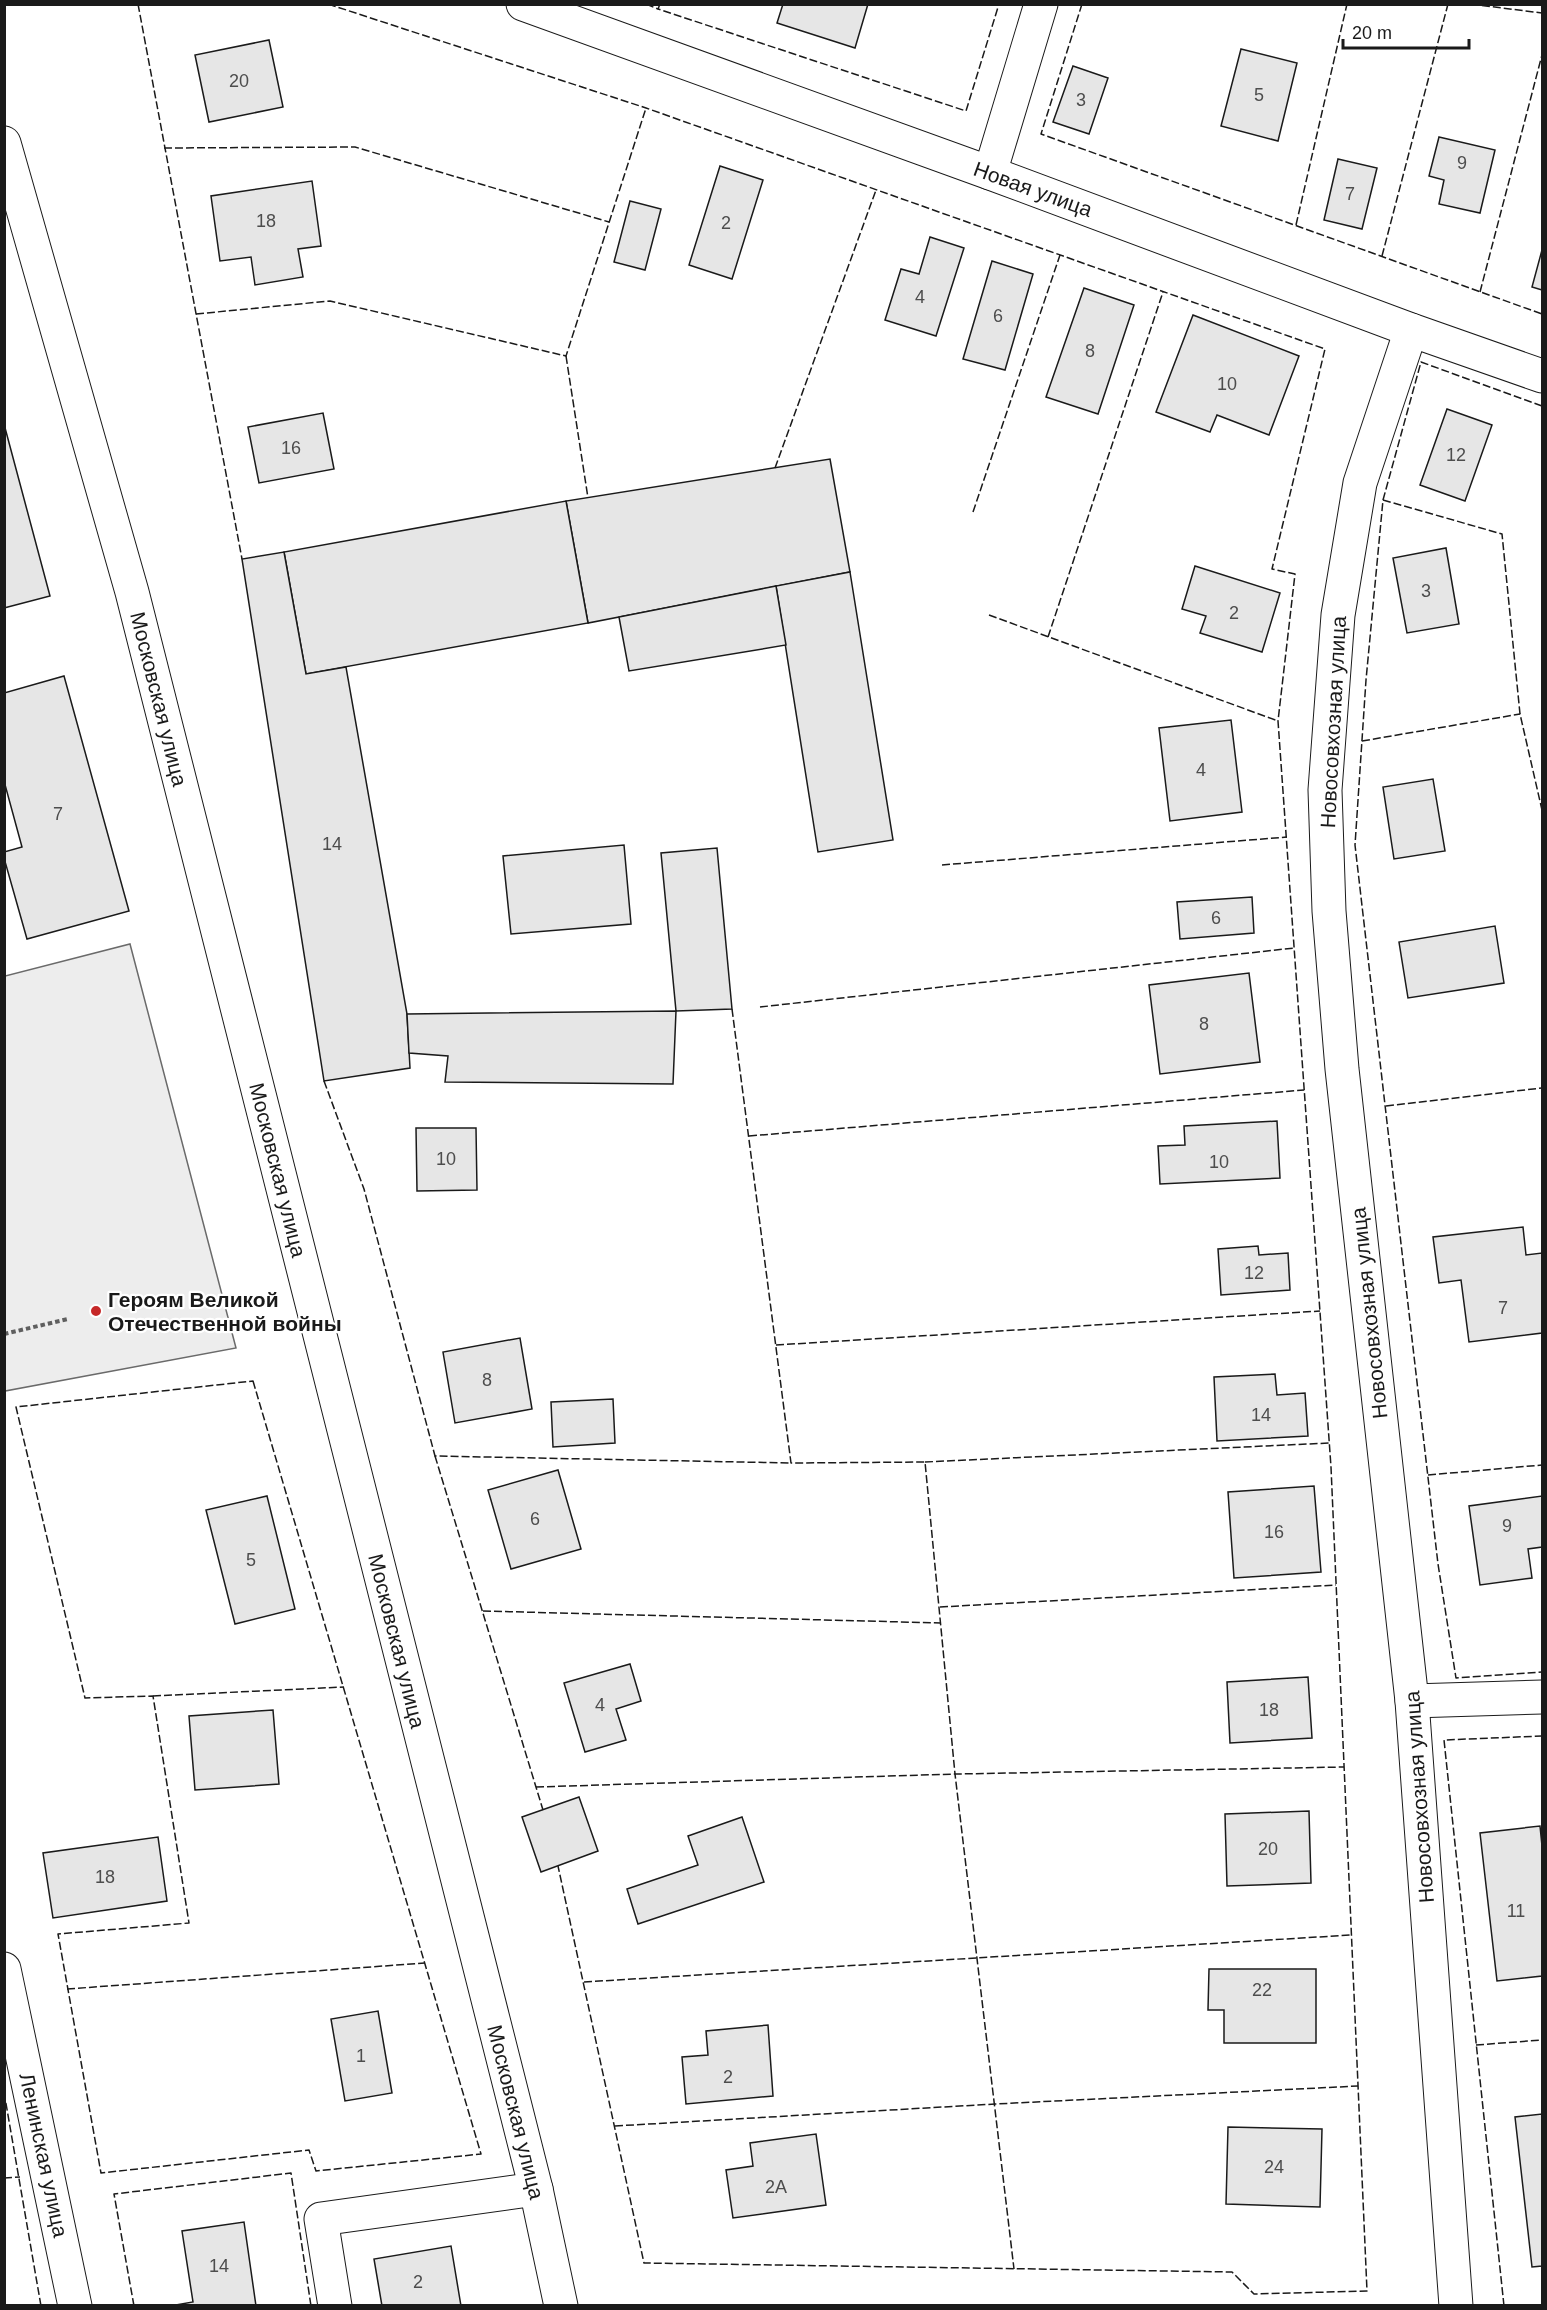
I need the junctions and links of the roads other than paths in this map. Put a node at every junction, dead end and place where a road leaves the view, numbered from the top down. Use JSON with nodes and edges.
{"nodes":[{"id":1,"x":523,"y":4,"type":"edge"},
{"id":2,"x":1041,"y":4,"type":"edge"},
{"id":3,"x":4,"y":144,"type":"edge"},
{"id":4,"x":990,"y":173,"type":"junction"},
{"id":5,"x":1411,"y":330,"type":"junction"},
{"id":6,"x":1542,"y":376,"type":"edge"},
{"id":7,"x":1542,"y":1697,"type":"edge"},
{"id":8,"x":1412,"y":1701,"type":"junction"},
{"id":9,"x":4,"y":1969,"type":"edge"},
{"id":10,"x":536,"y":2189,"type":"junction"},
{"id":11,"x":75,"y":2306,"type":"edge"},
{"id":12,"x":335,"y":2306,"type":"edge"},
{"id":13,"x":561,"y":2306,"type":"edge"},
{"id":14,"x":1456,"y":2306,"type":"edge"}],
"edges":[{"from":1,"to":4,"type":"street","name":"Новая улица"},
{"from":2,"to":4,"type":"street"},
{"from":3,"to":10,"type":"street","name":"Московская улица"},
{"from":4,"to":5,"type":"street","name":"Новая улица"},
{"from":5,"to":6,"type":"street","name":"Новая улица"},
{"from":5,"to":8,"type":"street","name":"Новосовхозная улица"},
{"from":7,"to":8,"type":"street"},
{"from":8,"to":14,"type":"street","name":"Новосовхозная улица"},
{"from":9,"to":11,"type":"street","name":"Ленинская улица"},
{"from":10,"to":12,"type":"street"},
{"from":10,"to":13,"type":"street","name":"Московская улица"}]}
